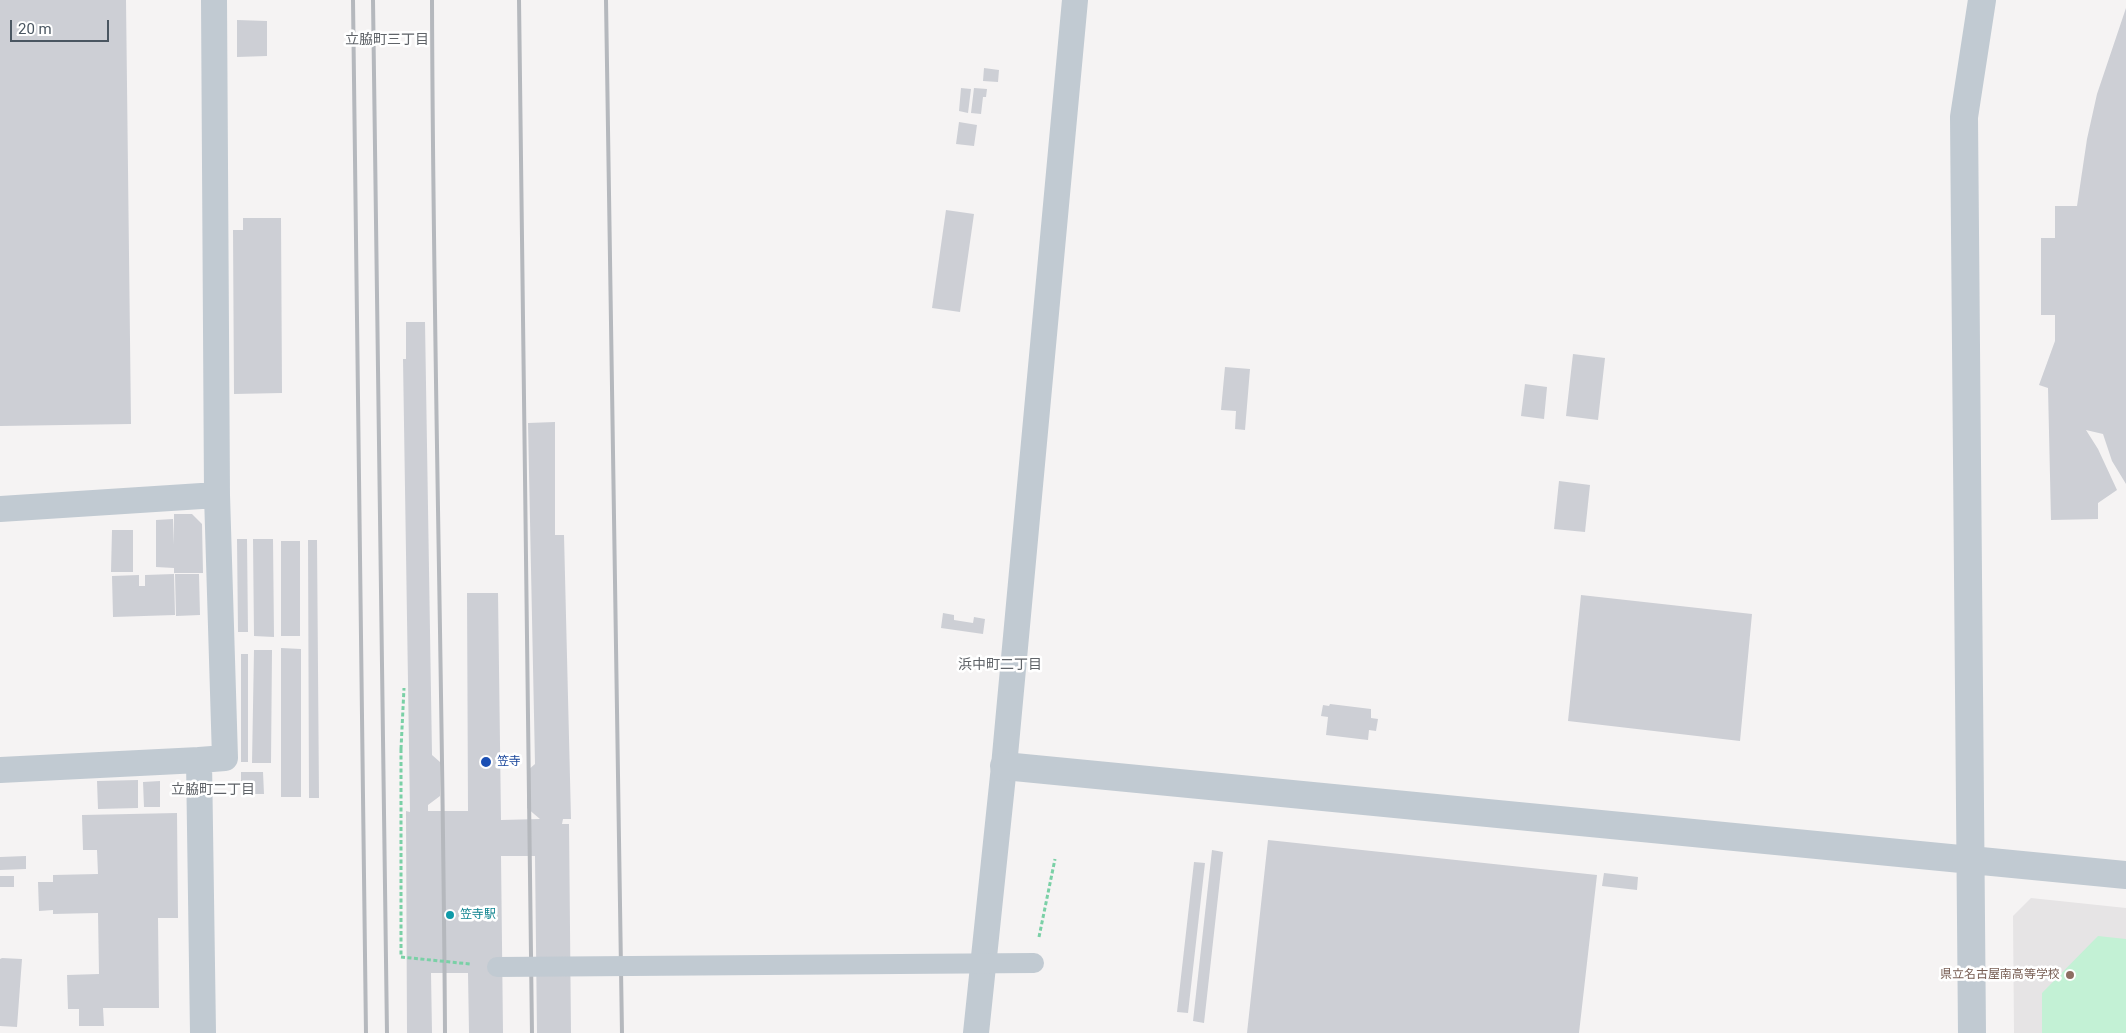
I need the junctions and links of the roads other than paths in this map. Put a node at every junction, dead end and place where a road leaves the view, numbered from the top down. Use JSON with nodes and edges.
{"nodes":[{"id":1,"x":214,"y":0,"type":"edge"},
{"id":2,"x":1075,"y":0,"type":"edge"},
{"id":3,"x":1982,"y":0,"type":"edge"},
{"id":4,"x":217,"y":495,"type":"junction"},
{"id":5,"x":0,"y":509,"type":"edge"},
{"id":6,"x":199,"y":760,"type":"junction"},
{"id":7,"x":1004,"y":766,"type":"junction"},
{"id":8,"x":0,"y":770,"type":"edge"},
{"id":9,"x":1971,"y":859,"type":"junction"},
{"id":10,"x":2126,"y":875,"type":"edge"},
{"id":11,"x":1034,"y":963,"type":"road end"},
{"id":12,"x":497,"y":967,"type":"road end"},
{"id":13,"x":203,"y":1033,"type":"edge"},
{"id":14,"x":976,"y":1033,"type":"edge"},
{"id":15,"x":1972,"y":1033,"type":"edge"}],
"edges":[{"from":1,"to":4,"type":"street"},
{"from":2,"to":7,"type":"street"},
{"from":3,"to":9,"type":"street"},
{"from":4,"to":5,"type":"street"},
{"from":4,"to":6,"type":"street"},
{"from":6,"to":8,"type":"street"},
{"from":6,"to":13,"type":"street"},
{"from":7,"to":9,"type":"street"},
{"from":7,"to":14,"type":"street"},
{"from":9,"to":10,"type":"street"},
{"from":9,"to":15,"type":"street"},
{"from":11,"to":12,"type":"street","bridge":true}]}
